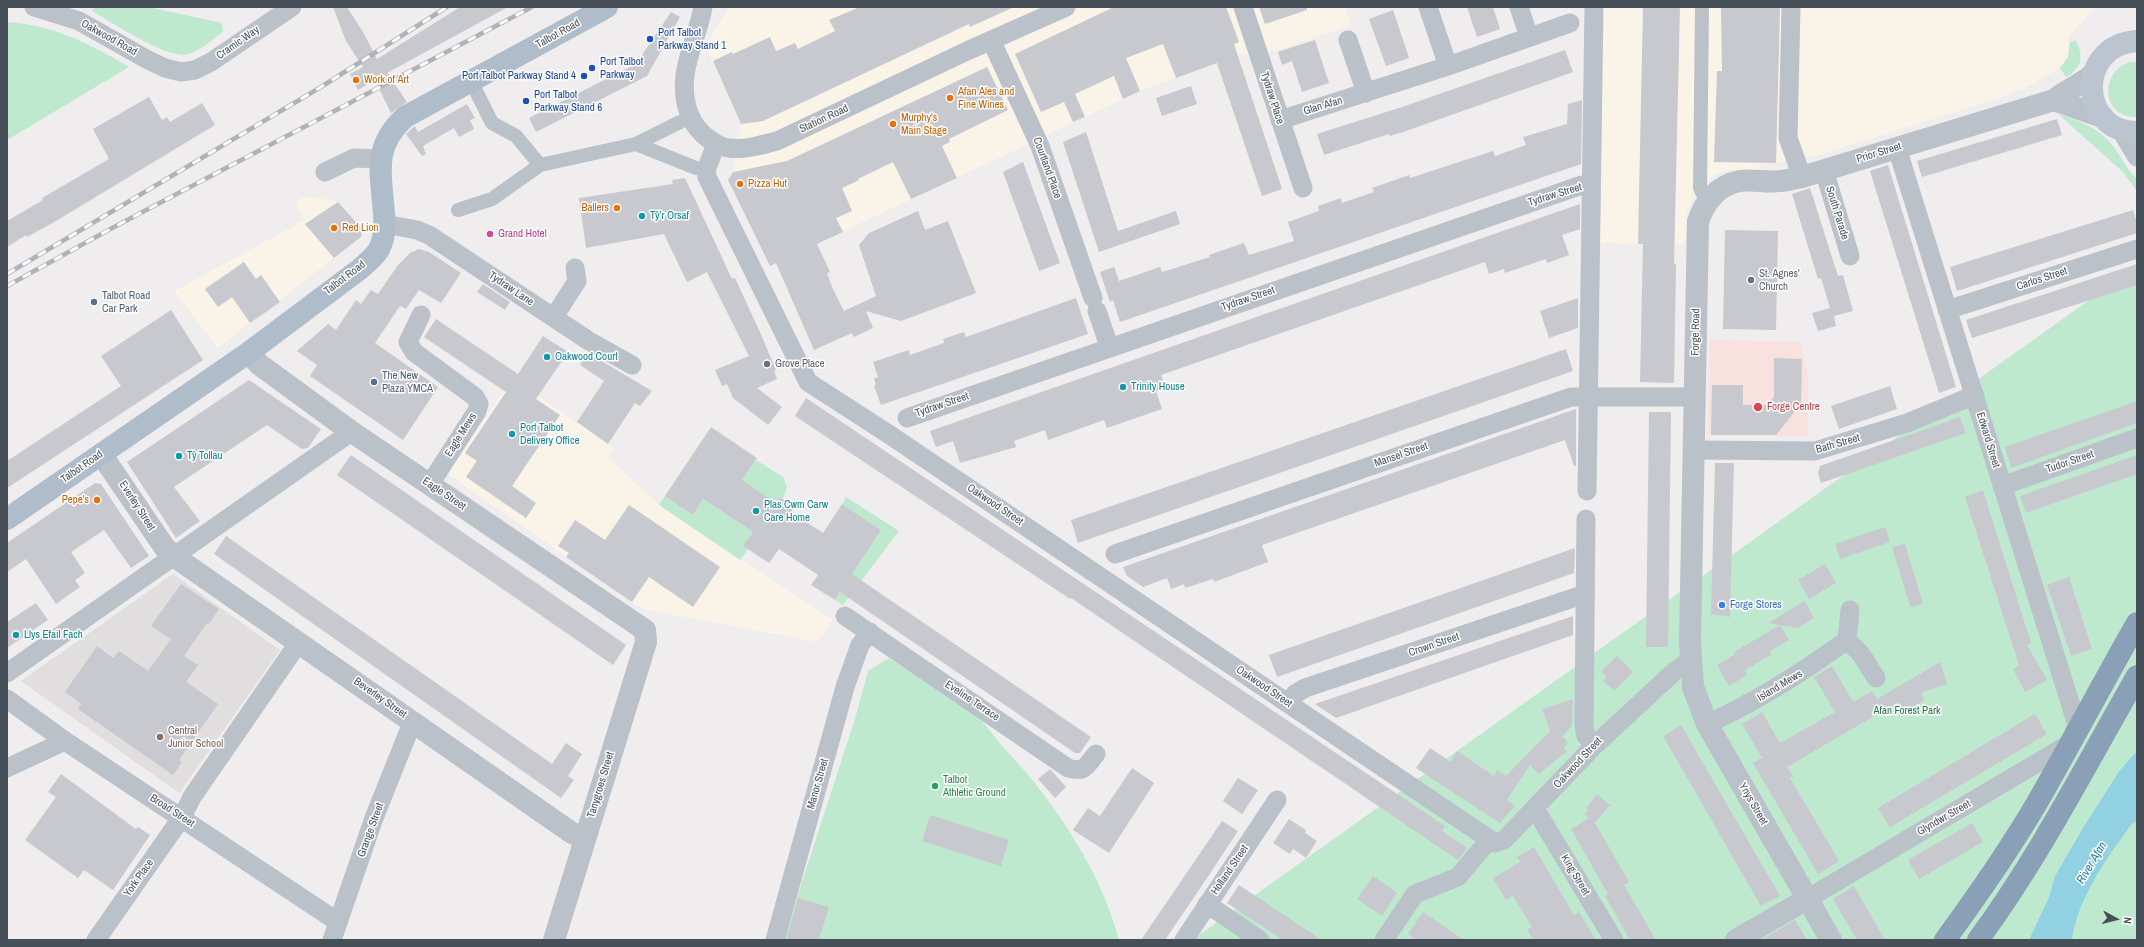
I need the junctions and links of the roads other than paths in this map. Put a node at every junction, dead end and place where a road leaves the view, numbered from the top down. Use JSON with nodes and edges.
{"nodes":[{"id":1,"x":34,"y":7,"type":"edge"},
{"id":2,"x":292,"y":7,"type":"edge"},
{"id":3,"x":607,"y":7,"type":"edge"},
{"id":4,"x":703,"y":7,"type":"edge"},
{"id":5,"x":1066,"y":7,"type":"edge"},
{"id":6,"x":1243,"y":7,"type":"edge"},
{"id":7,"x":1428,"y":7,"type":"edge"},
{"id":8,"x":1519,"y":7,"type":"edge"},
{"id":9,"x":1594,"y":7,"type":"edge"},
{"id":10,"x":1702,"y":7,"type":"edge"},
{"id":11,"x":1791,"y":7,"type":"edge"},
{"id":12,"x":1570,"y":23,"type":"dead end"},
{"id":13,"x":1529,"y":37,"type":"junction"},
{"id":14,"x":991,"y":40,"type":"junction"},
{"id":15,"x":1348,"y":40,"type":"dead end"},
{"id":16,"x":2137,"y":41,"type":"edge"},
{"id":17,"x":1448,"y":66,"type":"junction"},
{"id":18,"x":181,"y":72,"type":"joint"},
{"id":19,"x":2092,"y":75,"type":"junction"},
{"id":20,"x":475,"y":89,"type":"dead end"},
{"id":21,"x":1366,"y":92,"type":"junction"},
{"id":22,"x":2054,"y":100,"type":"junction"},
{"id":23,"x":1280,"y":120,"type":"junction"},
{"id":24,"x":680,"y":122,"type":"dead end"},
{"id":25,"x":2120,"y":126,"type":"edge"},
{"id":26,"x":636,"y":144,"type":"junction"},
{"id":27,"x":716,"y":144,"type":"junction"},
{"id":28,"x":1897,"y":148,"type":"junction"},
{"id":29,"x":2137,"y":157,"type":"edge"},
{"id":30,"x":381,"y":159,"type":"junction"},
{"id":31,"x":540,"y":165,"type":"junction"},
{"id":32,"x":696,"y":168,"type":"dead end"},
{"id":33,"x":1824,"y":170,"type":"junction"},
{"id":34,"x":325,"y":172,"type":"dead end"},
{"id":35,"x":1802,"y":177,"type":"junction"},
{"id":36,"x":1590,"y":185,"type":"junction"},
{"id":37,"x":1303,"y":188,"type":"dead end"},
{"id":38,"x":1707,"y":202,"type":"junction"},
{"id":39,"x":458,"y":210,"type":"dead end"},
{"id":40,"x":385,"y":224,"type":"junction"},
{"id":41,"x":2137,"y":249,"type":"edge"},
{"id":42,"x":1850,"y":256,"type":"dead end"},
{"id":43,"x":575,"y":268,"type":"dead end"},
{"id":44,"x":1947,"y":310,"type":"junction"},
{"id":45,"x":421,"y":315,"type":"dead end"},
{"id":46,"x":554,"y":317,"type":"junction"},
{"id":47,"x":1109,"y":346,"type":"junction"},
{"id":48,"x":248,"y":353,"type":"junction"},
{"id":49,"x":632,"y":365,"type":"dead end"},
{"id":50,"x":1975,"y":395,"type":"junction"},
{"id":51,"x":1588,"y":396,"type":"junction"},
{"id":52,"x":1695,"y":397,"type":"junction"},
{"id":53,"x":907,"y":418,"type":"dead end"},
{"id":54,"x":349,"y":430,"type":"junction"},
{"id":55,"x":2137,"y":438,"type":"edge"},
{"id":56,"x":1693,"y":450,"type":"junction"},
{"id":57,"x":101,"y":454,"type":"junction"},
{"id":58,"x":430,"y":484,"type":"junction"},
{"id":59,"x":2002,"y":486,"type":"junction"},
{"id":60,"x":1586,"y":491,"type":"dead end"},
{"id":61,"x":7,"y":519,"type":"edge"},
{"id":62,"x":1586,"y":519,"type":"dead end"},
{"id":63,"x":1115,"y":554,"type":"dead end"},
{"id":64,"x":175,"y":557,"type":"junction"},
{"id":65,"x":1585,"y":594,"type":"junction"},
{"id":66,"x":1850,"y":610,"type":"dead end"},
{"id":67,"x":845,"y":616,"type":"dead end"},
{"id":68,"x":2137,"y":623,"type":"edge"},
{"id":69,"x":645,"y":630,"type":"joint"},
{"id":70,"x":870,"y":632,"type":"junction"},
{"id":71,"x":1847,"y":640,"type":"junction"},
{"id":72,"x":299,"y":642,"type":"junction"},
{"id":73,"x":1691,"y":661,"type":"junction"},
{"id":74,"x":7,"y":673,"type":"edge"},
{"id":75,"x":2137,"y":676,"type":"edge"},
{"id":76,"x":1876,"y":678,"type":"dead end"},
{"id":77,"x":7,"y":699,"type":"edge"},
{"id":78,"x":1288,"y":703,"type":"junction"},
{"id":79,"x":415,"y":722,"type":"junction"},
{"id":80,"x":1708,"y":724,"type":"junction"},
{"id":81,"x":2076,"y":733,"type":"joint"},
{"id":82,"x":65,"y":741,"type":"junction"},
{"id":83,"x":1594,"y":745,"type":"junction"},
{"id":84,"x":1096,"y":754,"type":"dead end"},
{"id":85,"x":7,"y":768,"type":"edge"},
{"id":86,"x":1277,"y":800,"type":"dead end"},
{"id":87,"x":1534,"y":811,"type":"junction"},
{"id":88,"x":182,"y":817,"type":"junction"},
{"id":89,"x":585,"y":838,"type":"junction"},
{"id":90,"x":1489,"y":840,"type":"junction"},
{"id":91,"x":1807,"y":899,"type":"junction"},
{"id":92,"x":1207,"y":904,"type":"junction"},
{"id":93,"x":338,"y":922,"type":"junction"},
{"id":94,"x":96,"y":940,"type":"edge"},
{"id":95,"x":332,"y":940,"type":"edge"},
{"id":96,"x":554,"y":940,"type":"edge"},
{"id":97,"x":775,"y":940,"type":"edge"},
{"id":98,"x":1184,"y":940,"type":"edge"},
{"id":99,"x":1260,"y":940,"type":"edge"},
{"id":100,"x":1384,"y":940,"type":"edge"},
{"id":101,"x":1614,"y":940,"type":"edge"},
{"id":102,"x":1736,"y":940,"type":"edge"},
{"id":103,"x":1831,"y":940,"type":"edge"},
{"id":104,"x":1946,"y":940,"type":"edge"},
{"id":105,"x":1978,"y":940,"type":"edge"}],
"edges":[{"from":1,"to":18,"type":"street","name":"Oakwood Road"},
{"from":2,"to":18,"type":"street","name":"Cramic Way"},
{"from":3,"to":30,"type":"main road","name":"Talbot Road"},
{"from":4,"to":27,"type":"street","name":"Station Road"},
{"from":5,"to":14,"type":"street","name":"Station Road"},
{"from":6,"to":23,"type":"street","name":"Tydraw Place"},
{"from":7,"to":17,"type":"street"},
{"from":8,"to":13,"type":"street"},
{"from":9,"to":36,"type":"street"},
{"from":10,"to":38,"type":"street"},
{"from":11,"to":35,"type":"street"},
{"from":12,"to":13,"type":"street","name":"Glan Afan"},
{"from":13,"to":17,"type":"street","name":"Glan Afan"},
{"from":14,"to":27,"type":"street","name":"Station Road"},
{"from":14,"to":47,"type":"street","name":"Courtland Place"},
{"from":15,"to":21,"type":"street"},
{"from":16,"to":19,"type":"main road"},
{"from":17,"to":21,"type":"street","name":"Glan Afan"},
{"from":19,"to":22,"type":"street","name":"Prior Street"},
{"from":19,"to":25,"type":"main road"},
{"from":20,"to":31,"type":"street"},
{"from":21,"to":23,"type":"street","name":"Glan Afan"},
{"from":22,"to":25,"type":"street"},
{"from":22,"to":28,"type":"street","name":"Prior Street"},
{"from":23,"to":37,"type":"street","name":"Tydraw Place"},
{"from":24,"to":26,"type":"street"},
{"from":25,"to":29,"type":"street"},
{"from":26,"to":31,"type":"street"},
{"from":26,"to":32,"type":"street"},
{"from":27,"to":78,"type":"street","name":"Oakwood Street"},
{"from":28,"to":33,"type":"street","name":"Prior Street"},
{"from":28,"to":44,"type":"street","name":"Edward Street"},
{"from":30,"to":34,"type":"street"},
{"from":30,"to":40,"type":"main road","name":"Talbot Road"},
{"from":31,"to":39,"type":"street"},
{"from":33,"to":35,"type":"street","name":"Prior Street"},
{"from":33,"to":42,"type":"street","name":"South Parade"},
{"from":35,"to":38,"type":"street","name":"Prior Street"},
{"from":36,"to":47,"type":"street","name":"Tydraw Street"},
{"from":36,"to":51,"type":"street"},
{"from":38,"to":52,"type":"street","name":"Forge Road"},
{"from":40,"to":46,"type":"street","name":"Tydraw Lane"},
{"from":40,"to":48,"type":"main road","name":"Talbot Road"},
{"from":41,"to":44,"type":"street","name":"Carlos Street"},
{"from":43,"to":46,"type":"street"},
{"from":44,"to":50,"type":"street","name":"Edward Street"},
{"from":45,"to":58,"type":"street","name":"Eagle Mews"},
{"from":46,"to":49,"type":"street","name":"Tydraw Lane"},
{"from":47,"to":53,"type":"street","name":"Tydraw Street"},
{"from":48,"to":54,"type":"street","name":"Eagle Street"},
{"from":48,"to":57,"type":"main road","name":"Talbot Road"},
{"from":50,"to":56,"type":"street","name":"Bath Street"},
{"from":50,"to":59,"type":"street","name":"Edward Street"},
{"from":51,"to":52,"type":"street","name":"Mansel Street"},
{"from":51,"to":60,"type":"street"},
{"from":51,"to":63,"type":"street","name":"Mansel Street"},
{"from":52,"to":56,"type":"street","name":"Forge Road"},
{"from":54,"to":58,"type":"street","name":"Eagle Street"},
{"from":54,"to":64,"type":"street"},
{"from":55,"to":59,"type":"street","name":"Tudor Street"},
{"from":56,"to":73,"type":"street","name":"Forge Road"},
{"from":57,"to":61,"type":"main road","name":"Talbot Road"},
{"from":57,"to":64,"type":"street","name":"Everley Street"},
{"from":58,"to":69,"type":"street","name":"Eagle Street"},
{"from":59,"to":81,"type":"street","name":"Edward Street"},
{"from":62,"to":65,"type":"street"},
{"from":64,"to":72,"type":"street","name":"Beverley Street"},
{"from":64,"to":74,"type":"street"},
{"from":65,"to":78,"type":"street","name":"Crown Street"},
{"from":65,"to":83,"type":"street"},
{"from":66,"to":71,"type":"street"},
{"from":67,"to":70,"type":"street","name":"Eveline Terrace"},
{"from":68,"to":104,"type":"highway"},
{"from":69,"to":89,"type":"street","name":"Tanygroes Street"},
{"from":70,"to":84,"type":"street","name":"Eveline Terrace"},
{"from":70,"to":97,"type":"street","name":"Manor Street"},
{"from":71,"to":76,"type":"street"},
{"from":71,"to":80,"type":"street","name":"Island Mews"},
{"from":72,"to":79,"type":"street","name":"Beverley Street"},
{"from":72,"to":88,"type":"street","name":"York Place"},
{"from":73,"to":80,"type":"street","name":"Ynys Street"},
{"from":73,"to":83,"type":"street","name":"Oakwood Street"},
{"from":75,"to":105,"type":"highway"},
{"from":77,"to":82,"type":"street","name":"Broad Street"},
{"from":78,"to":90,"type":"street","name":"Oakwood Street"},
{"from":79,"to":89,"type":"street","name":"Beverley Street"},
{"from":79,"to":93,"type":"street","name":"Grange Street"},
{"from":80,"to":91,"type":"street","name":"Ynys Street"},
{"from":81,"to":91,"type":"street","name":"Glyndwr Street"},
{"from":82,"to":85,"type":"street"},
{"from":82,"to":88,"type":"street","name":"Broad Street"},
{"from":83,"to":87,"type":"street","name":"Oakwood Street"},
{"from":86,"to":92,"type":"street","name":"Holland Street"},
{"from":87,"to":90,"type":"street","name":"Oakwood Street"},
{"from":87,"to":101,"type":"street","name":"King Street"},
{"from":88,"to":93,"type":"street","name":"Broad Street"},
{"from":88,"to":94,"type":"street","name":"York Place"},
{"from":89,"to":96,"type":"street","name":"Tanygroes Street"},
{"from":90,"to":100,"type":"street"},
{"from":91,"to":102,"type":"street"},
{"from":91,"to":103,"type":"street","name":"Ynys Street"},
{"from":92,"to":98,"type":"street","name":"Holland Street"},
{"from":92,"to":99,"type":"street"},
{"from":93,"to":95,"type":"street","name":"Grange Street"}]}
